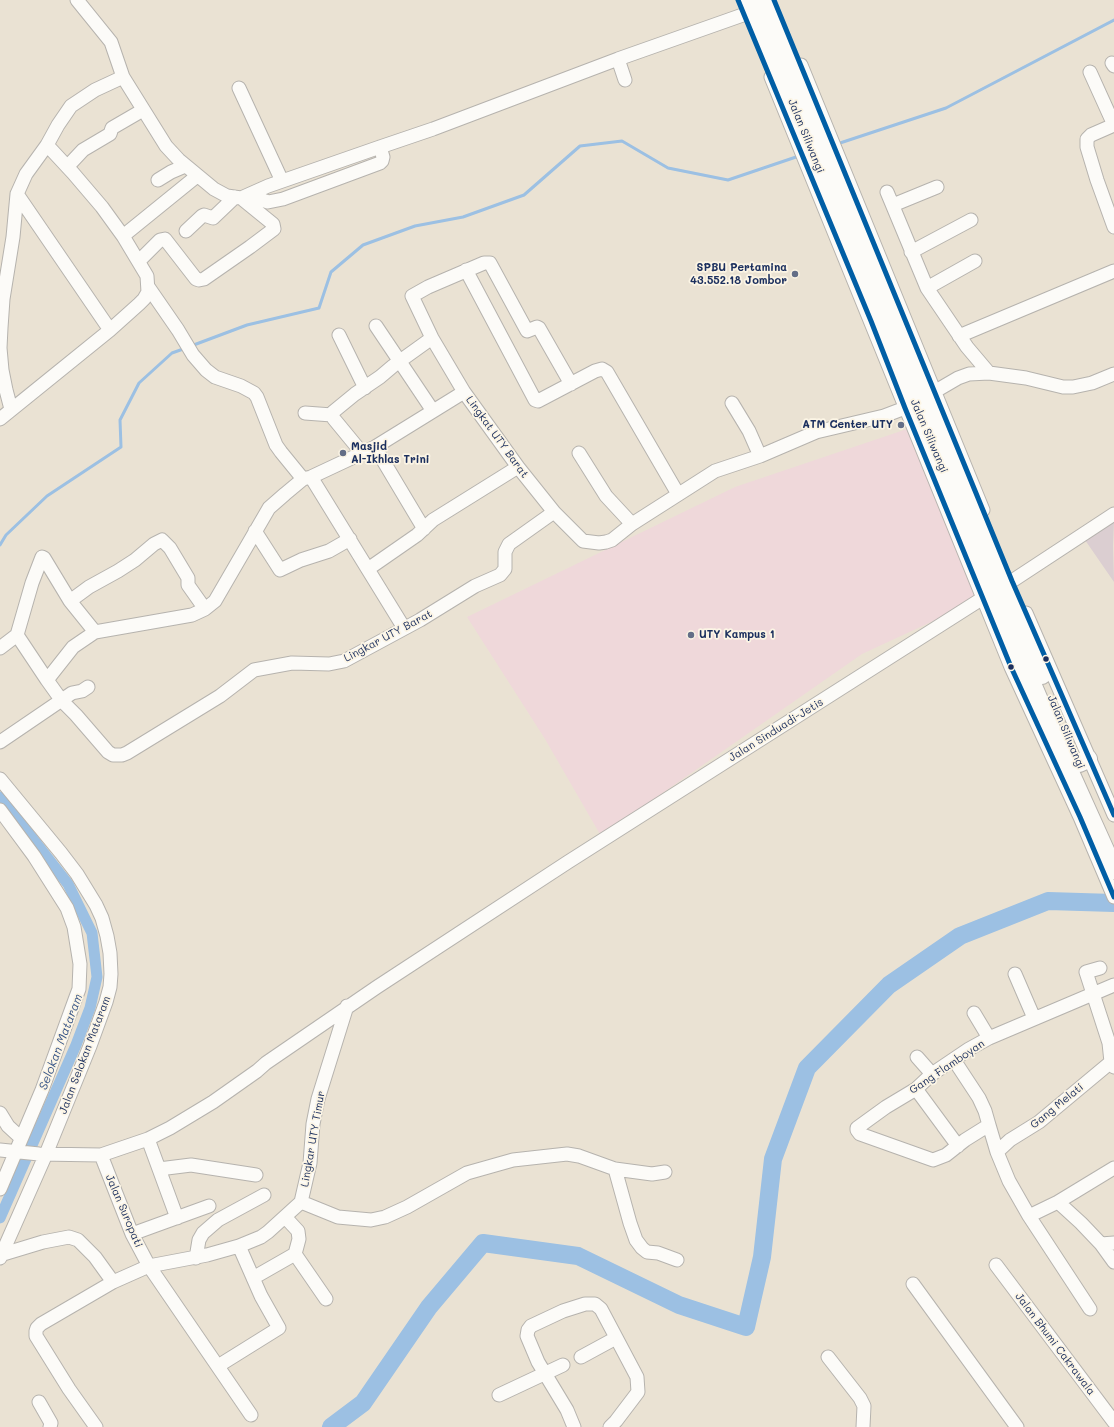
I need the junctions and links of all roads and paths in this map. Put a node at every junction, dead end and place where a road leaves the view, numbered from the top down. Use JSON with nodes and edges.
{"nodes":[{"id":1,"x":77,"y":0,"type":"edge"},
{"id":2,"x":774,"y":0,"type":"edge"},
{"id":3,"x":750,"y":5,"type":"edge"},
{"id":4,"x":618,"y":59,"type":"junction"},
{"id":5,"x":786,"y":71,"type":"junction"},
{"id":6,"x":1090,"y":72,"type":"dead end"},
{"id":7,"x":123,"y":77,"type":"junction"},
{"id":8,"x":625,"y":80,"type":"dead end"},
{"id":9,"x":239,"y":88,"type":"dead end"},
{"id":10,"x":143,"y":110,"type":"junction"},
{"id":11,"x":1114,"y":125,"type":"edge"},
{"id":12,"x":47,"y":145,"type":"junction"},
{"id":13,"x":380,"y":147,"type":"junction"},
{"id":14,"x":337,"y":162,"type":"junction"},
{"id":15,"x":68,"y":166,"type":"junction"},
{"id":16,"x":185,"y":166,"type":"junction"},
{"id":17,"x":197,"y":176,"type":"junction"},
{"id":18,"x":342,"y":176,"type":"junction"},
{"id":19,"x":158,"y":180,"type":"dead end"},
{"id":20,"x":282,"y":181,"type":"junction"},
{"id":21,"x":834,"y":187,"type":"junction"},
{"id":22,"x":937,"y":187,"type":"dead end"},
{"id":23,"x":887,"y":192,"type":"dead end"},
{"id":24,"x":17,"y":194,"type":"junction"},
{"id":25,"x":241,"y":197,"type":"junction"},
{"id":26,"x":892,"y":205,"type":"junction"},
{"id":27,"x":971,"y":220,"type":"dead end"},
{"id":28,"x":1114,"y":227,"type":"edge"},
{"id":29,"x":186,"y":232,"type":"dead end"},
{"id":30,"x":123,"y":236,"type":"junction"},
{"id":31,"x":911,"y":252,"type":"junction"},
{"id":32,"x":139,"y":261,"type":"junction"},
{"id":33,"x":975,"y":261,"type":"dead end"},
{"id":34,"x":466,"y":270,"type":"junction"},
{"id":35,"x":1114,"y":271,"type":"edge"},
{"id":36,"x":148,"y":288,"type":"junction"},
{"id":37,"x":927,"y":288,"type":"junction"},
{"id":38,"x":376,"y":326,"type":"dead end"},
{"id":39,"x":110,"y":330,"type":"junction"},
{"id":40,"x":339,"y":335,"type":"dead end"},
{"id":41,"x":959,"y":336,"type":"junction"},
{"id":42,"x":432,"y":338,"type":"junction"},
{"id":43,"x":400,"y":361,"type":"junction"},
{"id":44,"x":989,"y":373,"type":"junction"},
{"id":45,"x":1114,"y":374,"type":"edge"},
{"id":46,"x":571,"y":384,"type":"junction"},
{"id":47,"x":365,"y":388,"type":"junction"},
{"id":48,"x":464,"y":392,"type":"junction"},
{"id":49,"x":934,"y":392,"type":"junction"},
{"id":50,"x":732,"y":404,"type":"dead end"},
{"id":51,"x":905,"y":408,"type":"junction"},
{"id":52,"x":11,"y":409,"type":"junction"},
{"id":53,"x":433,"y":411,"type":"junction"},
{"id":54,"x":305,"y":413,"type":"dead end"},
{"id":55,"x":332,"y":416,"type":"junction"},
{"id":56,"x":0,"y":419,"type":"edge"},
{"id":57,"x":375,"y":447,"type":"junction"},
{"id":58,"x":362,"y":453,"type":"junction"},
{"id":59,"x":579,"y":453,"type":"dead end"},
{"id":60,"x":760,"y":456,"type":"junction"},
{"id":61,"x":518,"y":467,"type":"junction"},
{"id":62,"x":307,"y":478,"type":"junction"},
{"id":63,"x":678,"y":494,"type":"junction"},
{"id":64,"x":554,"y":512,"type":"junction"},
{"id":65,"x":1114,"y":514,"type":"edge"},
{"id":66,"x":632,"y":524,"type":"junction"},
{"id":67,"x":424,"y":529,"type":"junction"},
{"id":68,"x":255,"y":531,"type":"junction"},
{"id":69,"x":350,"y":539,"type":"junction"},
{"id":70,"x":368,"y":569,"type":"junction"},
{"id":71,"x":1012,"y":582,"type":"junction"},
{"id":72,"x":983,"y":598,"type":"junction"},
{"id":73,"x":70,"y":601,"type":"junction"},
{"id":74,"x":206,"y":609,"type":"junction"},
{"id":75,"x":404,"y":628,"type":"junction"},
{"id":76,"x":95,"y":632,"type":"junction"},
{"id":77,"x":17,"y":635,"type":"junction"},
{"id":78,"x":0,"y":648,"type":"edge"},
{"id":79,"x":47,"y":680,"type":"junction"},
{"id":80,"x":88,"y":687,"type":"dead end"},
{"id":81,"x":62,"y":701,"type":"junction"},
{"id":82,"x":0,"y":742,"type":"edge"},
{"id":83,"x":1056,"y":742,"type":"junction"},
{"id":84,"x":1084,"y":761,"type":"junction"},
{"id":85,"x":1056,"y":766,"type":"junction"},
{"id":86,"x":0,"y":780,"type":"edge"},
{"id":87,"x":1076,"y":786,"type":"junction"},
{"id":88,"x":0,"y":810,"type":"edge"},
{"id":89,"x":1098,"y":812,"type":"edge"},
{"id":90,"x":1114,"y":841,"type":"edge"},
{"id":91,"x":1114,"y":870,"type":"edge"},
{"id":92,"x":1114,"y":897,"type":"edge"},
{"id":93,"x":1100,"y":968,"type":"dead end"},
{"id":94,"x":1015,"y":974,"type":"dead end"},
{"id":95,"x":1114,"y":985,"type":"edge"},
{"id":96,"x":1092,"y":993,"type":"junction"},
{"id":97,"x":347,"y":1006,"type":"junction"},
{"id":98,"x":974,"y":1013,"type":"dead end"},
{"id":99,"x":1034,"y":1018,"type":"junction"},
{"id":100,"x":989,"y":1038,"type":"junction"},
{"id":101,"x":917,"y":1057,"type":"dead end"},
{"id":102,"x":954,"y":1060,"type":"junction"},
{"id":103,"x":1112,"y":1065,"type":"edge"},
{"id":104,"x":932,"y":1074,"type":"junction"},
{"id":105,"x":916,"y":1089,"type":"junction"},
{"id":106,"x":0,"y":1113,"type":"edge"},
{"id":107,"x":989,"y":1125,"type":"junction"},
{"id":108,"x":21,"y":1138,"type":"junction"},
{"id":109,"x":148,"y":1139,"type":"junction"},
{"id":110,"x":958,"y":1146,"type":"junction"},
{"id":111,"x":0,"y":1150,"type":"edge"},
{"id":112,"x":17,"y":1152,"type":"junction"},
{"id":113,"x":997,"y":1152,"type":"junction"},
{"id":114,"x":43,"y":1154,"type":"junction"},
{"id":115,"x":101,"y":1155,"type":"junction"},
{"id":116,"x":1114,"y":1168,"type":"edge"},
{"id":117,"x":159,"y":1169,"type":"junction"},
{"id":118,"x":615,"y":1169,"type":"junction"},
{"id":119,"x":665,"y":1172,"type":"dead end"},
{"id":120,"x":256,"y":1175,"type":"dead end"},
{"id":121,"x":0,"y":1189,"type":"edge"},
{"id":122,"x":264,"y":1195,"type":"dead end"},
{"id":123,"x":301,"y":1202,"type":"junction"},
{"id":124,"x":1058,"y":1202,"type":"junction"},
{"id":125,"x":209,"y":1206,"type":"dead end"},
{"id":126,"x":1030,"y":1216,"type":"junction"},
{"id":127,"x":285,"y":1217,"type":"junction"},
{"id":128,"x":177,"y":1218,"type":"junction"},
{"id":129,"x":132,"y":1234,"type":"junction"},
{"id":130,"x":1114,"y":1243,"type":"edge"},
{"id":131,"x":1101,"y":1244,"type":"junction"},
{"id":132,"x":239,"y":1246,"type":"junction"},
{"id":133,"x":295,"y":1254,"type":"junction"},
{"id":134,"x":0,"y":1256,"type":"edge"},
{"id":135,"x":196,"y":1258,"type":"junction"},
{"id":136,"x":677,"y":1260,"type":"dead end"},
{"id":137,"x":1114,"y":1262,"type":"edge"},
{"id":138,"x":996,"y":1265,"type":"dead end"},
{"id":139,"x":149,"y":1266,"type":"junction"},
{"id":140,"x":254,"y":1278,"type":"junction"},
{"id":141,"x":113,"y":1282,"type":"junction"},
{"id":142,"x":913,"y":1284,"type":"dead end"},
{"id":143,"x":326,"y":1299,"type":"dead end"},
{"id":144,"x":1090,"y":1309,"type":"dead end"},
{"id":145,"x":616,"y":1338,"type":"junction"},
{"id":146,"x":581,"y":1357,"type":"dead end"},
{"id":147,"x":828,"y":1357,"type":"dead end"},
{"id":148,"x":563,"y":1364,"type":"dead end"},
{"id":149,"x":218,"y":1366,"type":"junction"},
{"id":150,"x":546,"y":1374,"type":"junction"},
{"id":151,"x":499,"y":1395,"type":"dead end"},
{"id":152,"x":39,"y":1402,"type":"dead end"},
{"id":153,"x":251,"y":1415,"type":"dead end"},
{"id":154,"x":1114,"y":1422,"type":"edge"},
{"id":155,"x":50,"y":1427,"type":"edge"},
{"id":156,"x":96,"y":1427,"type":"edge"},
{"id":157,"x":574,"y":1427,"type":"edge"},
{"id":158,"x":610,"y":1427,"type":"edge"},
{"id":159,"x":863,"y":1427,"type":"edge"},
{"id":160,"x":1017,"y":1427,"type":"edge"}],
"edges":[{"from":1,"to":7,"type":"street"},
{"from":2,"to":5,"type":"highway"},
{"from":3,"to":4,"type":"street"},
{"from":3,"to":5,"type":"highway","name":"Jalan Siliwangi"},
{"from":3,"to":5,"type":"highway"},
{"from":4,"to":8,"type":"street"},
{"from":4,"to":13,"type":"street"},
{"from":5,"to":21,"type":"highway","name":"Jalan Siliwangi"},
{"from":6,"to":11,"type":"street"},
{"from":7,"to":10,"type":"street"},
{"from":7,"to":12,"type":"street"},
{"from":9,"to":20,"type":"street"},
{"from":10,"to":15,"type":"street"},
{"from":10,"to":16,"type":"street"},
{"from":11,"to":28,"type":"street"},
{"from":12,"to":15,"type":"street"},
{"from":12,"to":24,"type":"street"},
{"from":13,"to":14,"type":"street"},
{"from":13,"to":18,"type":"street"},
{"from":14,"to":18,"type":"street"},
{"from":14,"to":20,"type":"street"},
{"from":15,"to":30,"type":"street"},
{"from":16,"to":17,"type":"street"},
{"from":16,"to":19,"type":"street"},
{"from":17,"to":25,"type":"street"},
{"from":17,"to":30,"type":"street"},
{"from":18,"to":25,"type":"street"},
{"from":20,"to":25,"type":"street"},
{"from":21,"to":49,"type":"street"},
{"from":21,"to":51,"type":"street"},
{"from":21,"to":83,"type":"highway","name":"Jalan Siliwangi"},
{"from":21,"to":84,"type":"highway","name":"Jalan Siliwangi"},
{"from":22,"to":26,"type":"street"},
{"from":23,"to":26,"type":"street"},
{"from":24,"to":39,"type":"street"},
{"from":24,"to":52,"type":"street"},
{"from":25,"to":29,"type":"street"},
{"from":25,"to":32,"type":"street"},
{"from":26,"to":31,"type":"street"},
{"from":27,"to":31,"type":"street"},
{"from":30,"to":32,"type":"street"},
{"from":31,"to":37,"type":"street"},
{"from":32,"to":36,"type":"street"},
{"from":33,"to":37,"type":"street"},
{"from":34,"to":42,"type":"street"},
{"from":34,"to":46,"type":"street"},
{"from":34,"to":46,"type":"street"},
{"from":35,"to":41,"type":"street"},
{"from":36,"to":39,"type":"street"},
{"from":36,"to":62,"type":"street"},
{"from":37,"to":41,"type":"street"},
{"from":38,"to":43,"type":"street"},
{"from":39,"to":52,"type":"street"},
{"from":40,"to":47,"type":"street"},
{"from":41,"to":44,"type":"street"},
{"from":42,"to":43,"type":"street"},
{"from":42,"to":48,"type":"street"},
{"from":43,"to":47,"type":"street"},
{"from":43,"to":53,"type":"street"},
{"from":44,"to":45,"type":"street"},
{"from":44,"to":49,"type":"street"},
{"from":46,"to":63,"type":"street"},
{"from":47,"to":55,"type":"street"},
{"from":48,"to":53,"type":"street","name":"Lingkat UTY Barat"},
{"from":48,"to":61,"type":"street","name":"Lingkat UTY Barat"},
{"from":49,"to":71,"type":"street"},
{"from":50,"to":60,"type":"street"},
{"from":51,"to":60,"type":"street"},
{"from":51,"to":72,"type":"street"},
{"from":52,"to":56,"type":"street"},
{"from":53,"to":57,"type":"street","name":"Lingkat UTY Barat"},
{"from":54,"to":55,"type":"street"},
{"from":55,"to":58,"type":"street"},
{"from":57,"to":58,"type":"street","name":"Lingkat UTY Barat"},
{"from":57,"to":67,"type":"street"},
{"from":58,"to":62,"type":"street","name":"Lingkat UTY Barat"},
{"from":59,"to":66,"type":"street"},
{"from":60,"to":63,"type":"street"},
{"from":61,"to":64,"type":"street","name":"Lingkat UTY Barat"},
{"from":61,"to":67,"type":"street"},
{"from":62,"to":68,"type":"street"},
{"from":62,"to":69,"type":"street"},
{"from":63,"to":66,"type":"street"},
{"from":64,"to":66,"type":"street"},
{"from":64,"to":75,"type":"street","name":"Lingkar UTY Barat"},
{"from":65,"to":71,"type":"street"},
{"from":67,"to":70,"type":"street"},
{"from":68,"to":69,"type":"street"},
{"from":68,"to":74,"type":"street"},
{"from":69,"to":70,"type":"street"},
{"from":70,"to":75,"type":"street"},
{"from":71,"to":84,"type":"street"},
{"from":72,"to":85,"type":"street"},
{"from":72,"to":97,"type":"street","name":"Jalan Sinduadi-Jetis"},
{"from":73,"to":74,"type":"street"},
{"from":73,"to":76,"type":"street"},
{"from":73,"to":77,"type":"street"},
{"from":74,"to":76,"type":"street"},
{"from":75,"to":81,"type":"street","name":"Lingkar UTY Barat"},
{"from":76,"to":79,"type":"street"},
{"from":77,"to":78,"type":"street"},
{"from":77,"to":79,"type":"street","name":"Lingkar UTY Barat"},
{"from":79,"to":81,"type":"street","name":"Lingkar UTY Barat"},
{"from":80,"to":81,"type":"street"},
{"from":81,"to":82,"type":"street"},
{"from":83,"to":85,"type":"highway"},
{"from":83,"to":87,"type":"highway","name":"Jalan Siliwangi"},
{"from":84,"to":89,"type":"highway","name":"Jalan Siliwangi"},
{"from":85,"to":87,"type":"highway"},
{"from":85,"to":89,"type":"street"},
{"from":86,"to":114,"type":"street","name":"Jalan Selokan Mataram"},
{"from":87,"to":89,"type":"highway","name":"Jalan Siliwangi"},
{"from":88,"to":108,"type":"street"},
{"from":89,"to":90,"type":"highway","name":"Jalan Siliwangi"},
{"from":89,"to":91,"type":"highway","name":"Jalan Siliwangi"},
{"from":89,"to":92,"type":"street"},
{"from":93,"to":96,"type":"street"},
{"from":94,"to":99,"type":"street"},
{"from":95,"to":96,"type":"street","name":"Gang Flamboyan"},
{"from":96,"to":99,"type":"street","name":"Gang Flamboyan"},
{"from":96,"to":103,"type":"street"},
{"from":97,"to":109,"type":"street"},
{"from":97,"to":123,"type":"street","name":"Lingkar UTY Timur"},
{"from":98,"to":100,"type":"street"},
{"from":99,"to":100,"type":"street","name":"Gang Flamboyan"},
{"from":100,"to":102,"type":"street","name":"Gang Flamboyan"},
{"from":101,"to":104,"type":"street"},
{"from":102,"to":104,"type":"street","name":"Gang Flamboyan"},
{"from":102,"to":107,"type":"street"},
{"from":103,"to":113,"type":"street","name":"Gang Melati"},
{"from":104,"to":105,"type":"street","name":"Gang Flamboyan"},
{"from":105,"to":110,"type":"street"},
{"from":105,"to":110,"type":"street","name":"Gang Flamboyan"},
{"from":106,"to":108,"type":"street"},
{"from":107,"to":110,"type":"street"},
{"from":107,"to":113,"type":"street"},
{"from":108,"to":112,"type":"street"},
{"from":109,"to":115,"type":"street"},
{"from":109,"to":117,"type":"street"},
{"from":111,"to":112,"type":"street"},
{"from":112,"to":114,"type":"street"},
{"from":112,"to":121,"type":"street"},
{"from":113,"to":126,"type":"street"},
{"from":114,"to":115,"type":"street"},
{"from":114,"to":134,"type":"street","name":"Jalan Selokan Mataram"},
{"from":115,"to":129,"type":"street","name":"Jalan Suropati"},
{"from":116,"to":124,"type":"street"},
{"from":117,"to":120,"type":"street"},
{"from":117,"to":128,"type":"street"},
{"from":118,"to":119,"type":"street"},
{"from":118,"to":123,"type":"street"},
{"from":118,"to":136,"type":"street"},
{"from":122,"to":135,"type":"street"},
{"from":123,"to":127,"type":"street","name":"Lingkar UTY Timur"},
{"from":124,"to":126,"type":"street"},
{"from":124,"to":131,"type":"street"},
{"from":125,"to":128,"type":"street"},
{"from":126,"to":144,"type":"street"},
{"from":127,"to":132,"type":"street","name":"Lingkar UTY Timur"},
{"from":127,"to":133,"type":"street"},
{"from":128,"to":129,"type":"street"},
{"from":129,"to":139,"type":"street","name":"Jalan Suropati"},
{"from":130,"to":131,"type":"street"},
{"from":131,"to":137,"type":"street"},
{"from":132,"to":135,"type":"street","name":"Lingkar UTY Timur"},
{"from":132,"to":140,"type":"street"},
{"from":133,"to":140,"type":"street"},
{"from":133,"to":143,"type":"street"},
{"from":134,"to":141,"type":"street"},
{"from":135,"to":139,"type":"street","name":"Lingkar UTY Timur"},
{"from":138,"to":154,"type":"street","name":"Jalan Bhumi Cakrawala"},
{"from":139,"to":141,"type":"street","name":"Lingkar UTY Timur"},
{"from":139,"to":149,"type":"street","name":"Jalan Suropati"},
{"from":140,"to":149,"type":"street"},
{"from":141,"to":156,"type":"street","name":"Lingkar UTY Timur"},
{"from":142,"to":160,"type":"street"},
{"from":145,"to":146,"type":"street"},
{"from":145,"to":150,"type":"street"},
{"from":145,"to":158,"type":"street"},
{"from":147,"to":159,"type":"street"},
{"from":148,"to":150,"type":"street"},
{"from":149,"to":153,"type":"street","name":"Jalan Suropati"},
{"from":150,"to":151,"type":"street"},
{"from":150,"to":157,"type":"street"},
{"from":152,"to":155,"type":"street"}]}
